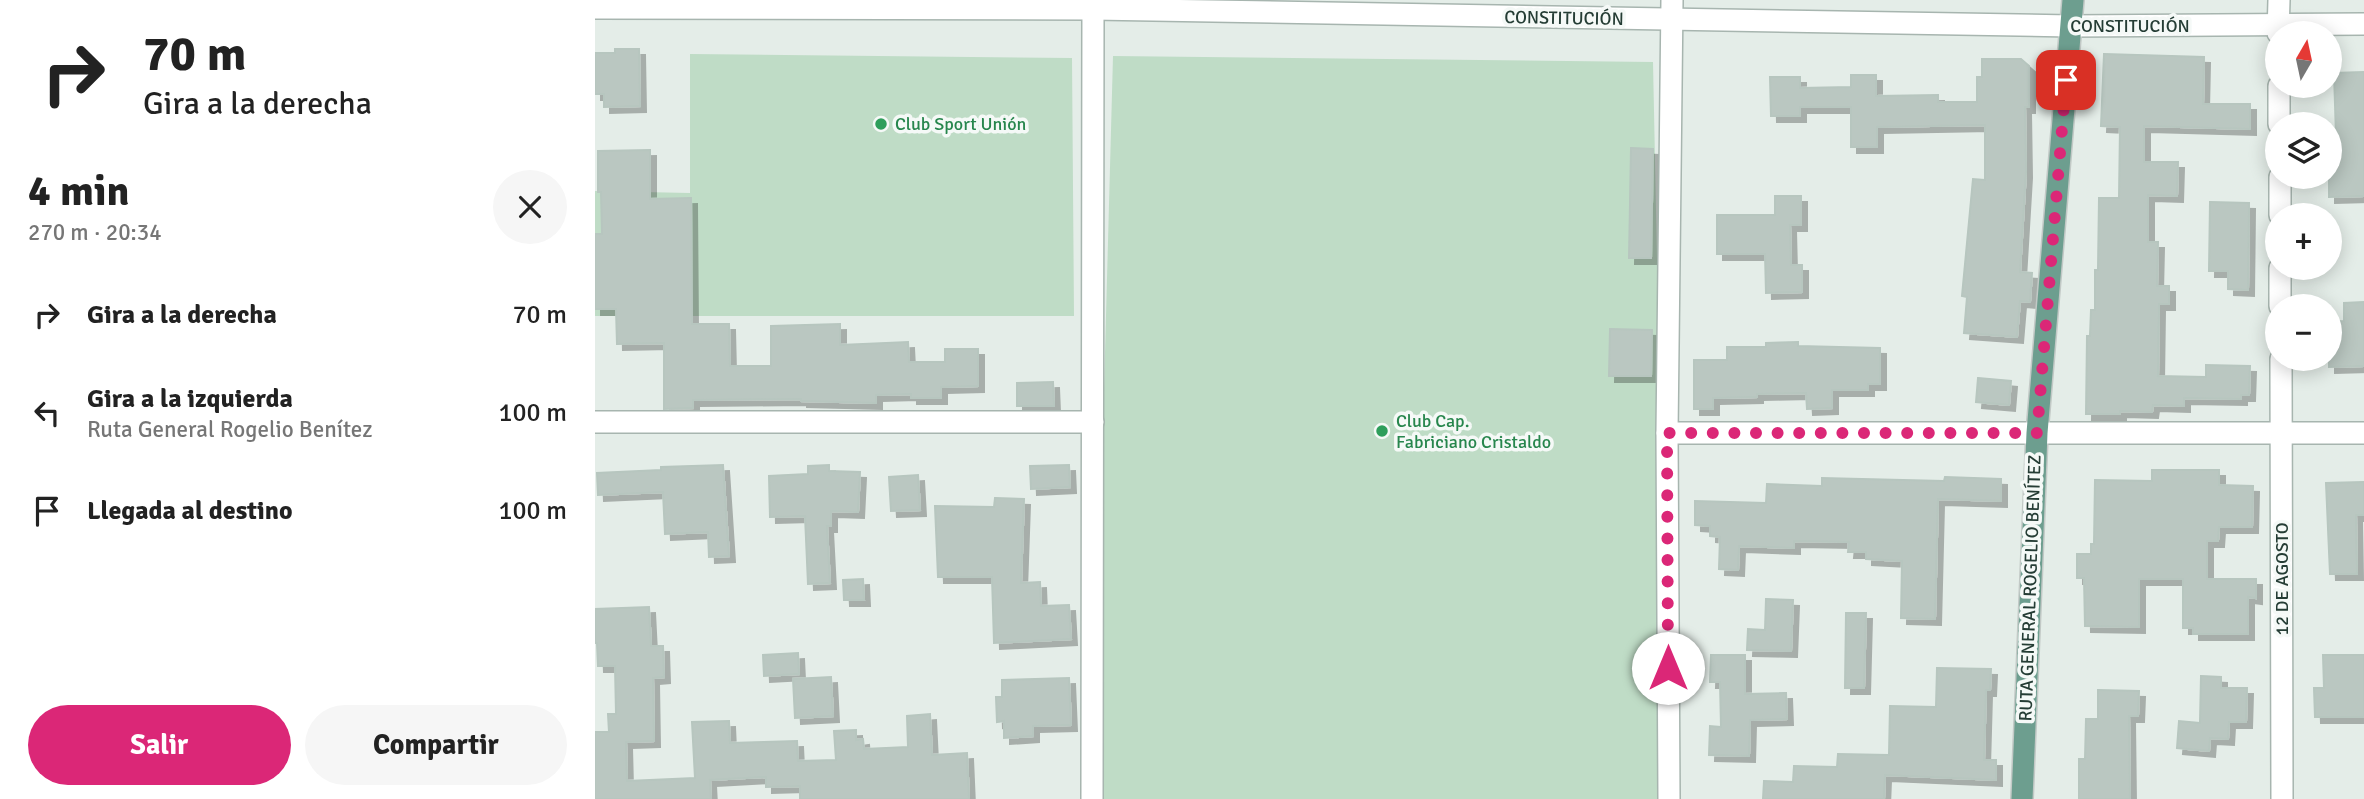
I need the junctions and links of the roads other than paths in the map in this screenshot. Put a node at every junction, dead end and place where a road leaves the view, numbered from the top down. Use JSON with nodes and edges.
{"nodes":[{"id":1,"x":2073,"y":0,"type":"edge"},
{"id":2,"x":2279,"y":0,"type":"edge"},
{"id":3,"x":1093,"y":4,"type":"edge"},
{"id":4,"x":595,"y":8,"type":"edge"},
{"id":5,"x":1672,"y":10,"type":"edge"},
{"id":6,"x":2279,"y":21,"type":"edge"},
{"id":7,"x":2364,"y":24,"type":"edge"},
{"id":8,"x":2071,"y":26,"type":"junction"},
{"id":9,"x":2342,"y":26,"type":"edge"},
{"id":10,"x":2265,"y":30,"type":"edge"},
{"id":11,"x":2281,"y":371,"type":"edge"},
{"id":12,"x":595,"y":422,"type":"edge"},
{"id":13,"x":1093,"y":422,"type":"junction"},
{"id":14,"x":1667,"y":433,"type":"junction"},
{"id":15,"x":2037,"y":433,"type":"junction"},
{"id":16,"x":2281,"y":433,"type":"junction"},
{"id":17,"x":2364,"y":433,"type":"edge"},
{"id":18,"x":1092,"y":799,"type":"edge"},
{"id":19,"x":1669,"y":799,"type":"edge"},
{"id":20,"x":2022,"y":799,"type":"edge"},
{"id":21,"x":2282,"y":799,"type":"edge"}],
"edges":[{"from":1,"to":8,"type":"main road","name":"RUTA GENERAL ROGELIO BENÍTEZ"},
{"from":2,"to":6,"type":"street"},
{"from":3,"to":4,"type":"street","name":"CONSTITUCIÓN"},
{"from":3,"to":5,"type":"street","name":"CONSTITUCIÓN"},
{"from":3,"to":13,"type":"street"},
{"from":5,"to":8,"type":"street","name":"CONSTITUCIÓN"},
{"from":5,"to":14,"type":"street"},
{"from":7,"to":9,"type":"street","name":"CONSTITUCIÓN"},
{"from":8,"to":10,"type":"street","name":"CONSTITUCIÓN"},
{"from":8,"to":15,"type":"main road","name":"RUTA GENERAL ROGELIO BENÍTEZ"},
{"from":11,"to":16,"type":"street","name":"12 DE AGOSTO"},
{"from":12,"to":13,"type":"street"},
{"from":13,"to":18,"type":"street"},
{"from":14,"to":15,"type":"street"},
{"from":14,"to":19,"type":"street"},
{"from":15,"to":16,"type":"street"},
{"from":15,"to":20,"type":"main road","name":"RUTA GENERAL ROGELIO BENÍTEZ"},
{"from":16,"to":17,"type":"street"},
{"from":16,"to":21,"type":"street","name":"12 DE AGOSTO"}]}
